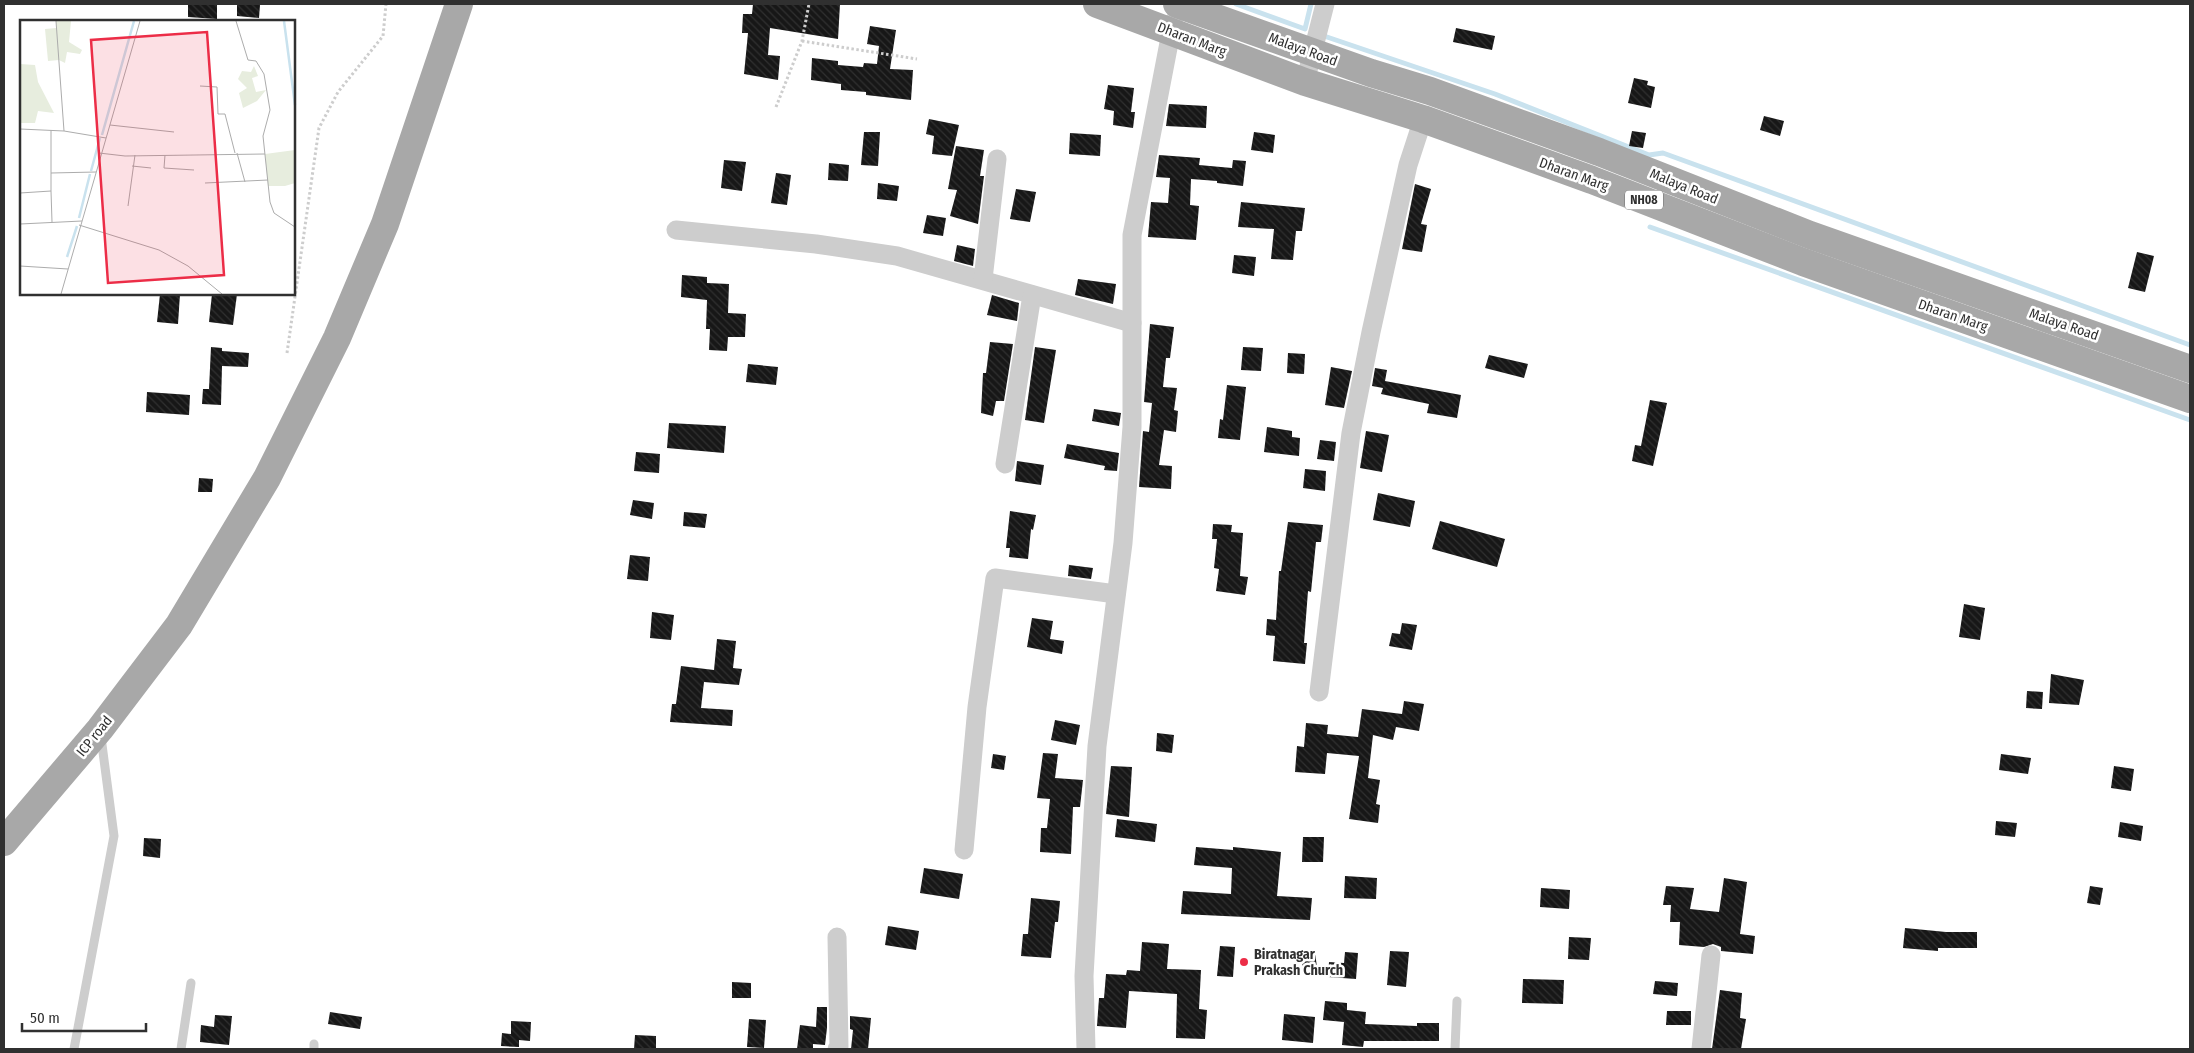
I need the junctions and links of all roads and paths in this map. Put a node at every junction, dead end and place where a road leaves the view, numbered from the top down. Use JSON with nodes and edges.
{"nodes":[{"id":1,"x":386,"y":4,"type":"edge"},
{"id":2,"x":459,"y":4,"type":"edge"},
{"id":3,"x":809,"y":4,"type":"edge"},
{"id":4,"x":1096,"y":4,"type":"edge"},
{"id":5,"x":1178,"y":4,"type":"edge"},
{"id":6,"x":1326,"y":4,"type":"edge"},
{"id":7,"x":1171,"y":31,"type":"junction"},
{"id":8,"x":802,"y":41,"type":"junction"},
{"id":9,"x":1314,"y":53,"type":"junction"},
{"id":10,"x":917,"y":59,"type":"dead end"},
{"id":11,"x":1305,"y":82,"type":"junction"},
{"id":12,"x":776,"y":107,"type":"dead end"},
{"id":13,"x":1423,"y":119,"type":"junction"},
{"id":14,"x":997,"y":159,"type":"dead end"},
{"id":15,"x":676,"y":230,"type":"dead end"},
{"id":16,"x":983,"y":279,"type":"junction"},
{"id":17,"x":1032,"y":295,"type":"junction"},
{"id":18,"x":1132,"y":323,"type":"junction"},
{"id":19,"x":287,"y":353,"type":"dead end"},
{"id":20,"x":2190,"y":369,"type":"edge"},
{"id":21,"x":2190,"y":398,"type":"edge"},
{"id":22,"x":1005,"y":464,"type":"dead end"},
{"id":23,"x":1116,"y":594,"type":"junction"},
{"id":24,"x":1319,"y":692,"type":"dead end"},
{"id":25,"x":100,"y":729,"type":"junction"},
{"id":26,"x":4,"y":842,"type":"edge"},
{"id":27,"x":964,"y":850,"type":"dead end"},
{"id":28,"x":837,"y":937,"type":"dead end"},
{"id":29,"x":1711,"y":955,"type":"dead end"},
{"id":30,"x":191,"y":983,"type":"dead end"},
{"id":31,"x":1457,"y":1001,"type":"dead end"},
{"id":32,"x":74,"y":1049,"type":"edge"},
{"id":33,"x":181,"y":1049,"type":"edge"},
{"id":34,"x":837,"y":1049,"type":"edge"},
{"id":35,"x":1086,"y":1049,"type":"edge"},
{"id":36,"x":1454,"y":1049,"type":"edge"},
{"id":37,"x":1701,"y":1049,"type":"edge"}],
"edges":[{"from":1,"to":19,"type":"path"},
{"from":2,"to":25,"type":"main road","name":"ICP road"},
{"from":3,"to":8,"type":"path"},
{"from":4,"to":7,"type":"main road","name":"Dharan Marg","number":"NH08"},
{"from":5,"to":7,"type":"street"},
{"from":5,"to":9,"type":"main road","name":"Malaya Road","number":"NH08"},
{"from":6,"to":9,"type":"street"},
{"from":7,"to":11,"type":"main road","name":"Dharan Marg","number":"NH08"},
{"from":7,"to":18,"type":"street"},
{"from":8,"to":10,"type":"path"},
{"from":8,"to":12,"type":"path"},
{"from":9,"to":11,"type":"street"},
{"from":9,"to":20,"type":"main road","name":"Malaya Road","number":"NH08"},
{"from":11,"to":13,"type":"main road","name":"Dharan Marg","number":"NH08"},
{"from":13,"to":21,"type":"main road","name":"Dharan Marg","number":"NH08"},
{"from":13,"to":24,"type":"street"},
{"from":14,"to":16,"type":"street"},
{"from":15,"to":16,"type":"street"},
{"from":16,"to":17,"type":"street"},
{"from":17,"to":18,"type":"street"},
{"from":17,"to":22,"type":"street"},
{"from":18,"to":23,"type":"street"},
{"from":23,"to":27,"type":"street"},
{"from":23,"to":35,"type":"street"},
{"from":25,"to":26,"type":"main road","name":"ICP road"},
{"from":25,"to":32,"type":"lane"},
{"from":28,"to":34,"type":"street"},
{"from":29,"to":37,"type":"street"},
{"from":30,"to":33,"type":"lane"},
{"from":31,"to":36,"type":"lane"}]}
